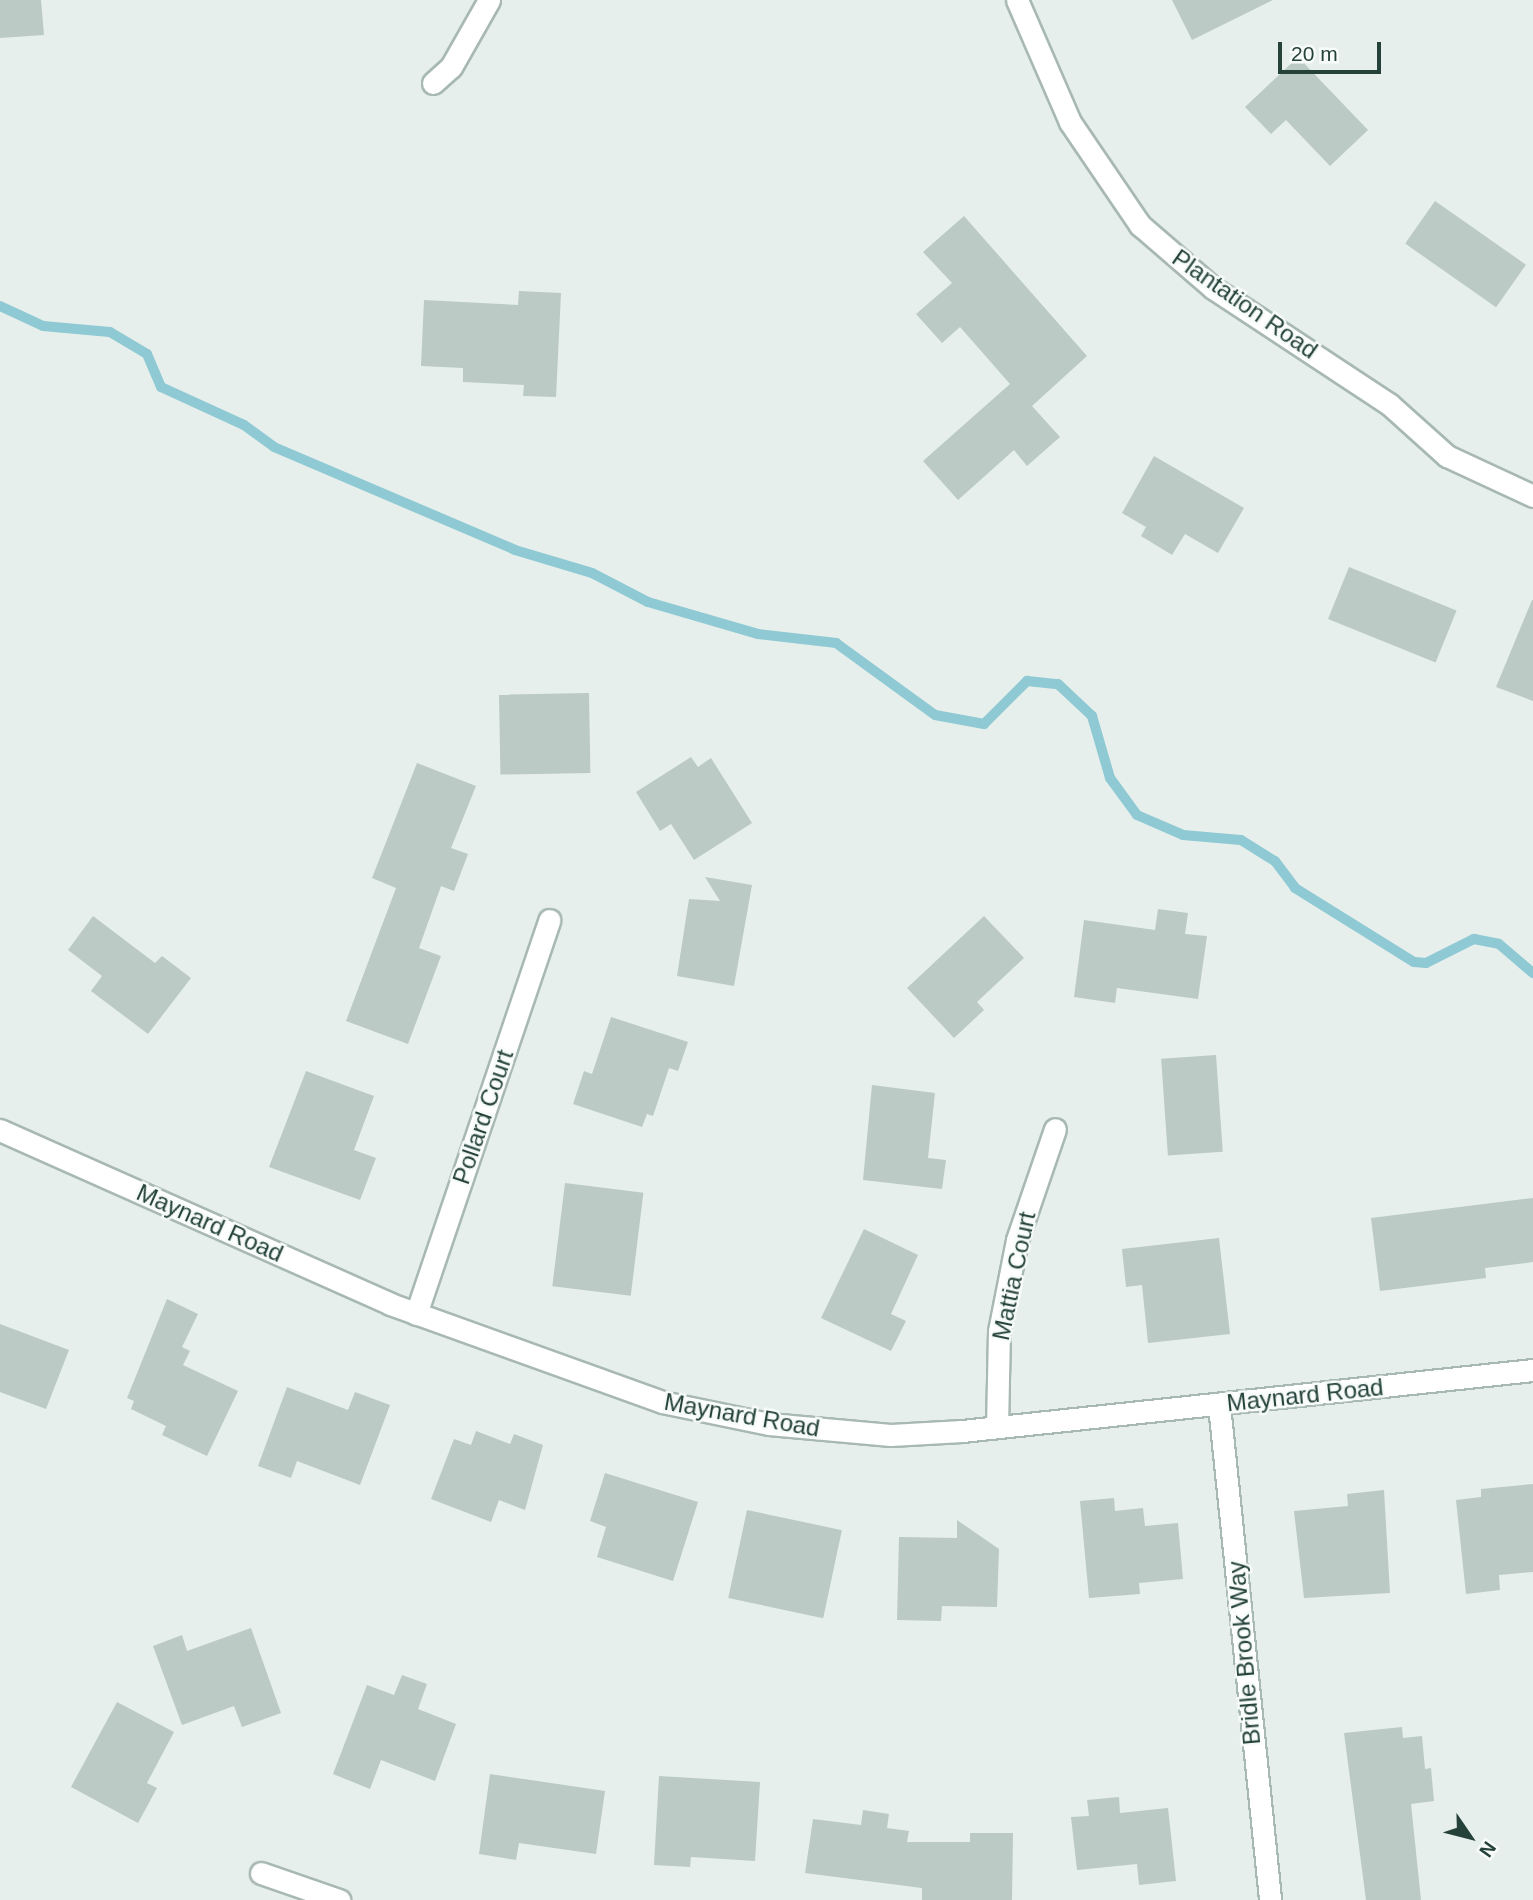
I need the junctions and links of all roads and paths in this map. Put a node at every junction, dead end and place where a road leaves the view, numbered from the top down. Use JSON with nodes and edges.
{"nodes":[{"id":1,"x":489,"y":0,"type":"edge"},
{"id":2,"x":1017,"y":0,"type":"edge"},
{"id":3,"x":433,"y":83,"type":"dead end"},
{"id":4,"x":1533,"y":496,"type":"edge"},
{"id":5,"x":549,"y":920,"type":"dead end"},
{"id":6,"x":1055,"y":1129,"type":"dead end"},
{"id":7,"x":0,"y":1130,"type":"edge"},
{"id":8,"x":416,"y":1314,"type":"junction"},
{"id":9,"x":1533,"y":1370,"type":"edge"},
{"id":10,"x":1219,"y":1405,"type":"junction"},
{"id":11,"x":997,"y":1427,"type":"junction"},
{"id":12,"x":261,"y":1873,"type":"dead end"},
{"id":13,"x":339,"y":1900,"type":"edge"},
{"id":14,"x":1270,"y":1900,"type":"edge"}],
"edges":[{"from":1,"to":3,"type":"street"},
{"from":2,"to":4,"type":"street","name":"Plantation Road"},
{"from":5,"to":8,"type":"street","name":"Pollard Court"},
{"from":6,"to":11,"type":"street","name":"Mattia Court"},
{"from":7,"to":8,"type":"street","name":"Maynard Road"},
{"from":8,"to":11,"type":"street","name":"Maynard Road"},
{"from":9,"to":10,"type":"street","name":"Maynard Road"},
{"from":10,"to":11,"type":"street","name":"Maynard Road"},
{"from":10,"to":14,"type":"street","name":"Bridle Brook Way"},
{"from":12,"to":13,"type":"street"}]}
